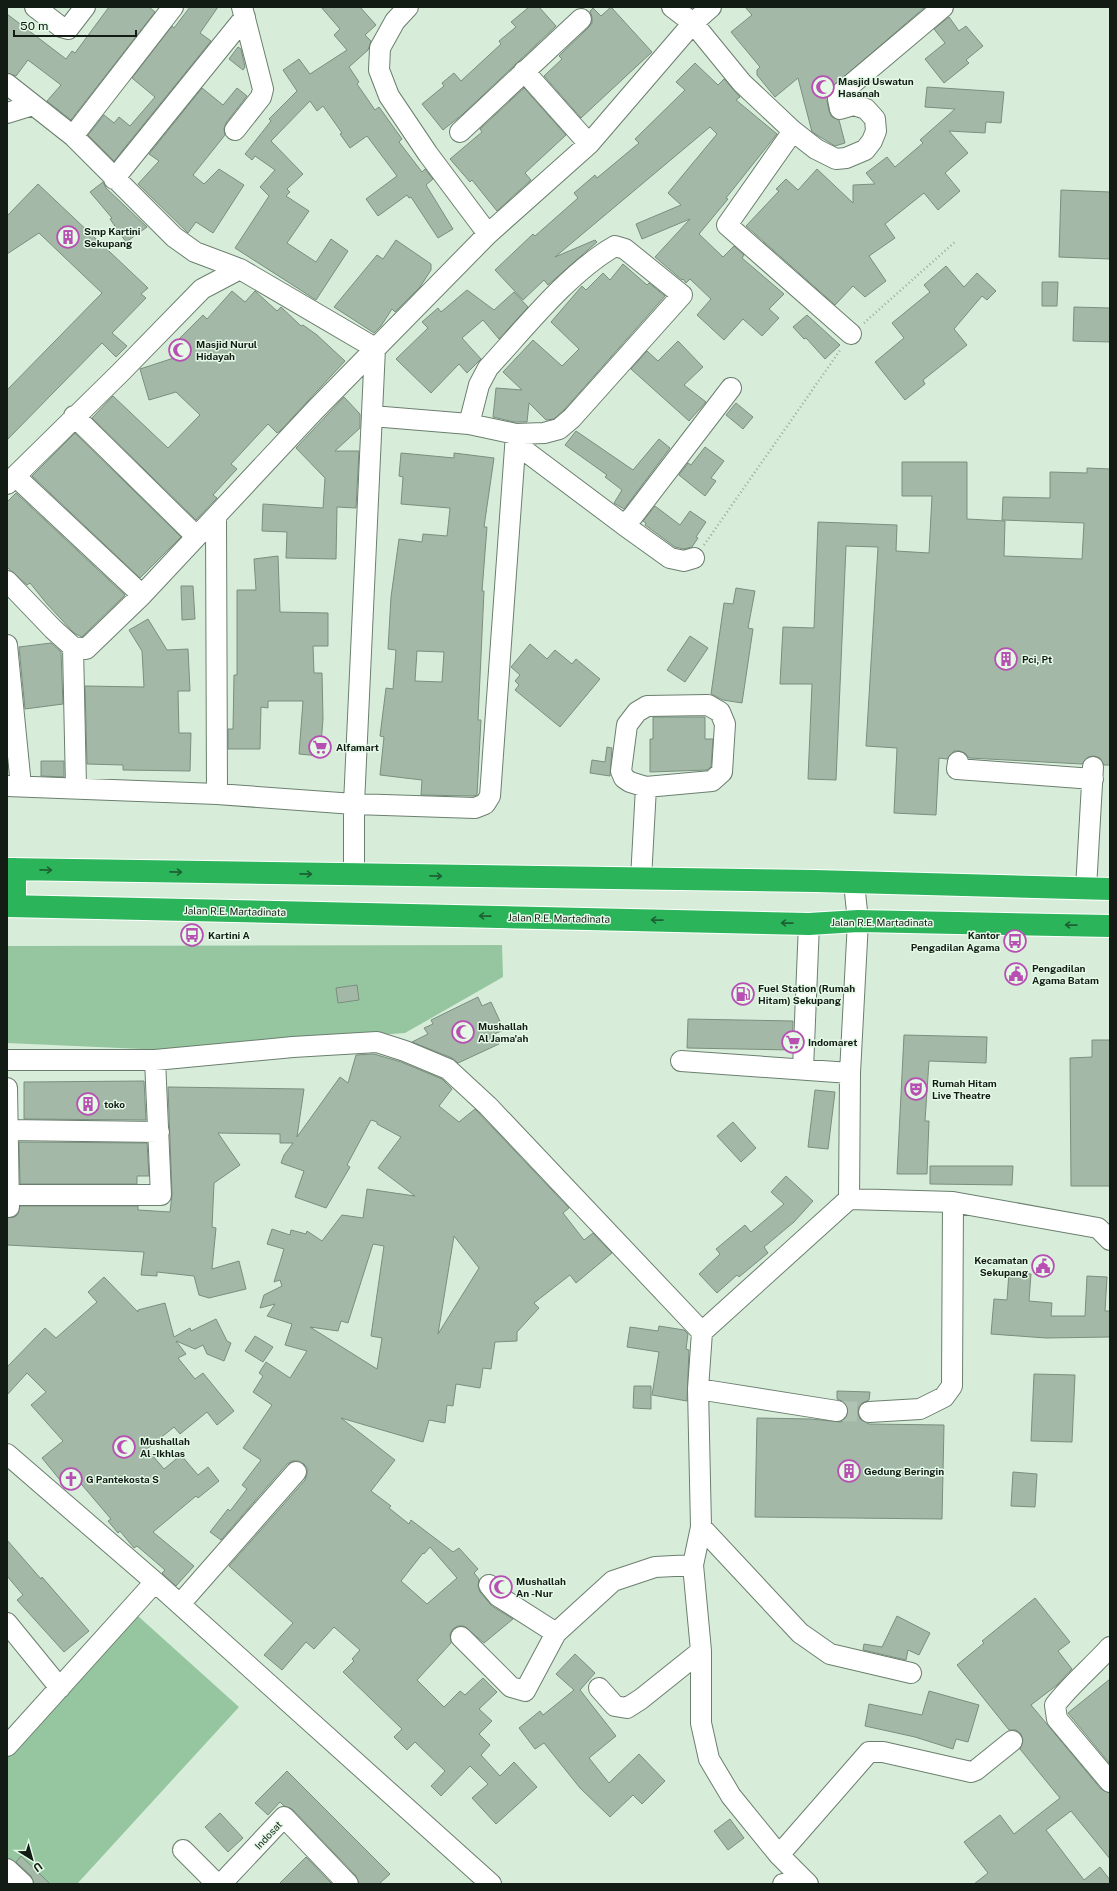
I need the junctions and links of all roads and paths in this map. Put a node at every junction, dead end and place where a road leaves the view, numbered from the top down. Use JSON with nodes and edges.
{"nodes":[{"id":1,"x":35,"y":7,"type":"edge"},
{"id":2,"x":84,"y":7,"type":"edge"},
{"id":3,"x":173,"y":7,"type":"edge"},
{"id":4,"x":408,"y":7,"type":"edge"},
{"id":5,"x":672,"y":7,"type":"edge"},
{"id":6,"x":711,"y":7,"type":"edge"},
{"id":7,"x":943,"y":7,"type":"edge"},
{"id":8,"x":243,"y":12,"type":"edge"},
{"id":9,"x":582,"y":20,"type":"dead end"},
{"id":10,"x":693,"y":23,"type":"junction"},
{"id":11,"x":524,"y":71,"type":"junction"},
{"id":12,"x":7,"y":84,"type":"edge"},
{"id":13,"x":33,"y":105,"type":"junction"},
{"id":14,"x":7,"y":113,"type":"edge"},
{"id":15,"x":235,"y":130,"type":"dead end"},
{"id":16,"x":793,"y":131,"type":"junction"},
{"id":17,"x":460,"y":132,"type":"dead end"},
{"id":18,"x":72,"y":136,"type":"junction"},
{"id":19,"x":589,"y":144,"type":"junction"},
{"id":20,"x":114,"y":179,"type":"junction"},
{"id":21,"x":488,"y":234,"type":"junction"},
{"id":22,"x":956,"y":241,"type":"dead end"},
{"id":23,"x":240,"y":269,"type":"junction"},
{"id":24,"x":851,"y":334,"type":"junction"},
{"id":25,"x":376,"y":348,"type":"junction"},
{"id":26,"x":731,"y":388,"type":"dead end"},
{"id":27,"x":74,"y":416,"type":"junction"},
{"id":28,"x":372,"y":416,"type":"junction"},
{"id":29,"x":469,"y":424,"type":"junction"},
{"id":30,"x":516,"y":439,"type":"junction"},
{"id":31,"x":11,"y":480,"type":"edge"},
{"id":32,"x":216,"y":517,"type":"junction"},
{"id":33,"x":624,"y":525,"type":"junction"},
{"id":34,"x":196,"y":536,"type":"junction"},
{"id":35,"x":694,"y":558,"type":"joint"},
{"id":36,"x":7,"y":581,"type":"edge"},
{"id":37,"x":142,"y":595,"type":"junction"},
{"id":38,"x":7,"y":645,"type":"edge"},
{"id":39,"x":73,"y":647,"type":"junction"},
{"id":40,"x":958,"y":762,"type":"dead end"},
{"id":41,"x":14,"y":786,"type":"edge"},
{"id":42,"x":76,"y":787,"type":"junction"},
{"id":43,"x":646,"y":787,"type":"junction"},
{"id":44,"x":217,"y":794,"type":"junction"},
{"id":45,"x":354,"y":804,"type":"junction"},
{"id":46,"x":11,"y":869,"type":"edge"},
{"id":47,"x":354,"y":875,"type":"junction"},
{"id":48,"x":642,"y":879,"type":"junction"},
{"id":49,"x":854,"y":883,"type":"junction"},
{"id":50,"x":1086,"y":888,"type":"junction"},
{"id":51,"x":1110,"y":889,"type":"edge"},
{"id":52,"x":11,"y":906,"type":"edge"},
{"id":53,"x":858,"y":921,"type":"junction"},
{"id":54,"x":809,"y":924,"type":"junction"},
{"id":55,"x":1110,"y":926,"type":"edge"},
{"id":56,"x":7,"y":1060,"type":"edge"},
{"id":57,"x":155,"y":1060,"type":"junction"},
{"id":58,"x":681,"y":1061,"type":"dead end"},
{"id":59,"x":803,"y":1069,"type":"junction"},
{"id":60,"x":850,"y":1073,"type":"junction"},
{"id":61,"x":7,"y":1088,"type":"edge"},
{"id":62,"x":8,"y":1130,"type":"edge"},
{"id":63,"x":159,"y":1132,"type":"junction"},
{"id":64,"x":849,"y":1199,"type":"junction"},
{"id":65,"x":8,"y":1201,"type":"edge"},
{"id":66,"x":953,"y":1202,"type":"junction"},
{"id":67,"x":1110,"y":1240,"type":"edge"},
{"id":68,"x":702,"y":1332,"type":"junction"},
{"id":69,"x":698,"y":1389,"type":"junction"},
{"id":70,"x":837,"y":1411,"type":"tunnel mouth"},
{"id":71,"x":869,"y":1412,"type":"tunnel mouth"},
{"id":72,"x":7,"y":1454,"type":"edge"},
{"id":73,"x":296,"y":1472,"type":"dead end"},
{"id":74,"x":701,"y":1527,"type":"junction"},
{"id":75,"x":693,"y":1564,"type":"junction"},
{"id":76,"x":155,"y":1582,"type":"junction"},
{"id":77,"x":489,"y":1585,"type":"dead end"},
{"id":78,"x":180,"y":1604,"type":"junction"},
{"id":79,"x":7,"y":1623,"type":"edge"},
{"id":80,"x":556,"y":1633,"type":"junction"},
{"id":81,"x":461,"y":1637,"type":"dead end"},
{"id":82,"x":1110,"y":1647,"type":"edge"},
{"id":83,"x":701,"y":1651,"type":"junction"},
{"id":84,"x":911,"y":1673,"type":"dead end"},
{"id":85,"x":60,"y":1688,"type":"junction"},
{"id":86,"x":599,"y":1688,"type":"dead end"},
{"id":87,"x":1012,"y":1742,"type":"dead end"},
{"id":88,"x":7,"y":1746,"type":"edge"},
{"id":89,"x":1110,"y":1782,"type":"edge"},
{"id":90,"x":183,"y":1850,"type":"dead end"},
{"id":91,"x":779,"y":1855,"type":"junction"},
{"id":92,"x":7,"y":1868,"type":"edge"},
{"id":93,"x":807,"y":1883,"type":"edge"},
{"id":94,"x":23,"y":1884,"type":"edge"},
{"id":95,"x":217,"y":1884,"type":"edge"},
{"id":96,"x":221,"y":1884,"type":"edge"},
{"id":97,"x":348,"y":1884,"type":"edge"},
{"id":98,"x":491,"y":1884,"type":"edge"},
{"id":99,"x":783,"y":1884,"type":"edge"}],
"edges":[{"from":1,"to":2,"type":"street"},
{"from":3,"to":18,"type":"street"},
{"from":4,"to":21,"type":"street"},
{"from":5,"to":10,"type":"street"},
{"from":6,"to":10,"type":"street"},
{"from":7,"to":16,"type":"street"},
{"from":8,"to":15,"type":"street"},
{"from":8,"to":20,"type":"street"},
{"from":9,"to":11,"type":"street"},
{"from":10,"to":16,"type":"street"},
{"from":10,"to":19,"type":"street"},
{"from":11,"to":17,"type":"street"},
{"from":11,"to":19,"type":"street"},
{"from":12,"to":13,"type":"street"},
{"from":13,"to":14,"type":"street"},
{"from":13,"to":18,"type":"street"},
{"from":16,"to":24,"type":"street"},
{"from":18,"to":20,"type":"street"},
{"from":19,"to":21,"type":"street"},
{"from":20,"to":23,"type":"street"},
{"from":21,"to":25,"type":"street"},
{"from":22,"to":24,"type":"path"},
{"from":23,"to":25,"type":"street"},
{"from":23,"to":27,"type":"street"},
{"from":24,"to":35,"type":"path"},
{"from":25,"to":28,"type":"street"},
{"from":25,"to":32,"type":"street"},
{"from":26,"to":33,"type":"street"},
{"from":27,"to":31,"type":"street"},
{"from":27,"to":34,"type":"street"},
{"from":28,"to":29,"type":"street"},
{"from":28,"to":45,"type":"street"},
{"from":29,"to":30,"type":"street"},
{"from":29,"to":30,"type":"street"},
{"from":30,"to":33,"type":"street"},
{"from":30,"to":45,"type":"street"},
{"from":31,"to":37,"type":"street"},
{"from":32,"to":34,"type":"street"},
{"from":32,"to":44,"type":"street"},
{"from":33,"to":35,"type":"street"},
{"from":34,"to":37,"type":"street"},
{"from":36,"to":39,"type":"street"},
{"from":37,"to":39,"type":"street"},
{"from":38,"to":41,"type":"street"},
{"from":39,"to":42,"type":"street"},
{"from":40,"to":50,"type":"street"},
{"from":41,"to":42,"type":"street"},
{"from":42,"to":44,"type":"street"},
{"from":43,"to":43,"type":"street"},
{"from":43,"to":48,"type":"street"},
{"from":44,"to":45,"type":"street"},
{"from":45,"to":47,"type":"street"},
{"from":46,"to":47,"type":"highway","one_way":true},
{"from":46,"to":52,"type":"highway"},
{"from":47,"to":48,"type":"highway","one_way":true},
{"from":48,"to":49,"type":"highway"},
{"from":49,"to":50,"type":"highway"},
{"from":49,"to":53,"type":"street"},
{"from":50,"to":51,"type":"highway"},
{"from":54,"to":52,"type":"highway","name":"Jalan R.E. Martadinata","one_way":true},
{"from":53,"to":54,"type":"highway","name":"Jalan R.E. Martadinata"},
{"from":55,"to":53,"type":"highway","name":"Jalan R.E. Martadinata","one_way":true},
{"from":53,"to":60,"type":"street"},
{"from":54,"to":59,"type":"street"},
{"from":56,"to":57,"type":"street"},
{"from":57,"to":63,"type":"street"},
{"from":57,"to":68,"type":"street"},
{"from":58,"to":59,"type":"street"},
{"from":59,"to":60,"type":"street"},
{"from":60,"to":64,"type":"street"},
{"from":61,"to":62,"type":"street"},
{"from":62,"to":63,"type":"street"},
{"from":62,"to":65,"type":"street"},
{"from":63,"to":65,"type":"street"},
{"from":64,"to":66,"type":"street"},
{"from":64,"to":68,"type":"street"},
{"from":66,"to":67,"type":"street"},
{"from":66,"to":71,"type":"street"},
{"from":68,"to":69,"type":"street"},
{"from":69,"to":70,"type":"street"},
{"from":69,"to":74,"type":"street"},
{"from":72,"to":76,"type":"street"},
{"from":73,"to":78,"type":"street"},
{"from":74,"to":75,"type":"street"},
{"from":74,"to":84,"type":"street"},
{"from":75,"to":80,"type":"street"},
{"from":75,"to":83,"type":"street"},
{"from":76,"to":78,"type":"street"},
{"from":76,"to":85,"type":"street"},
{"from":77,"to":80,"type":"street"},
{"from":78,"to":98,"type":"street"},
{"from":79,"to":85,"type":"street"},
{"from":80,"to":81,"type":"street"},
{"from":82,"to":89,"type":"street"},
{"from":83,"to":86,"type":"street"},
{"from":83,"to":91,"type":"street"},
{"from":85,"to":88,"type":"street"},
{"from":87,"to":91,"type":"street"},
{"from":90,"to":95,"type":"street"},
{"from":91,"to":93,"type":"street"},
{"from":92,"to":94,"type":"street"},
{"from":93,"to":99,"type":"street"},
{"from":96,"to":97,"type":"street","name":"Indosat"}]}
